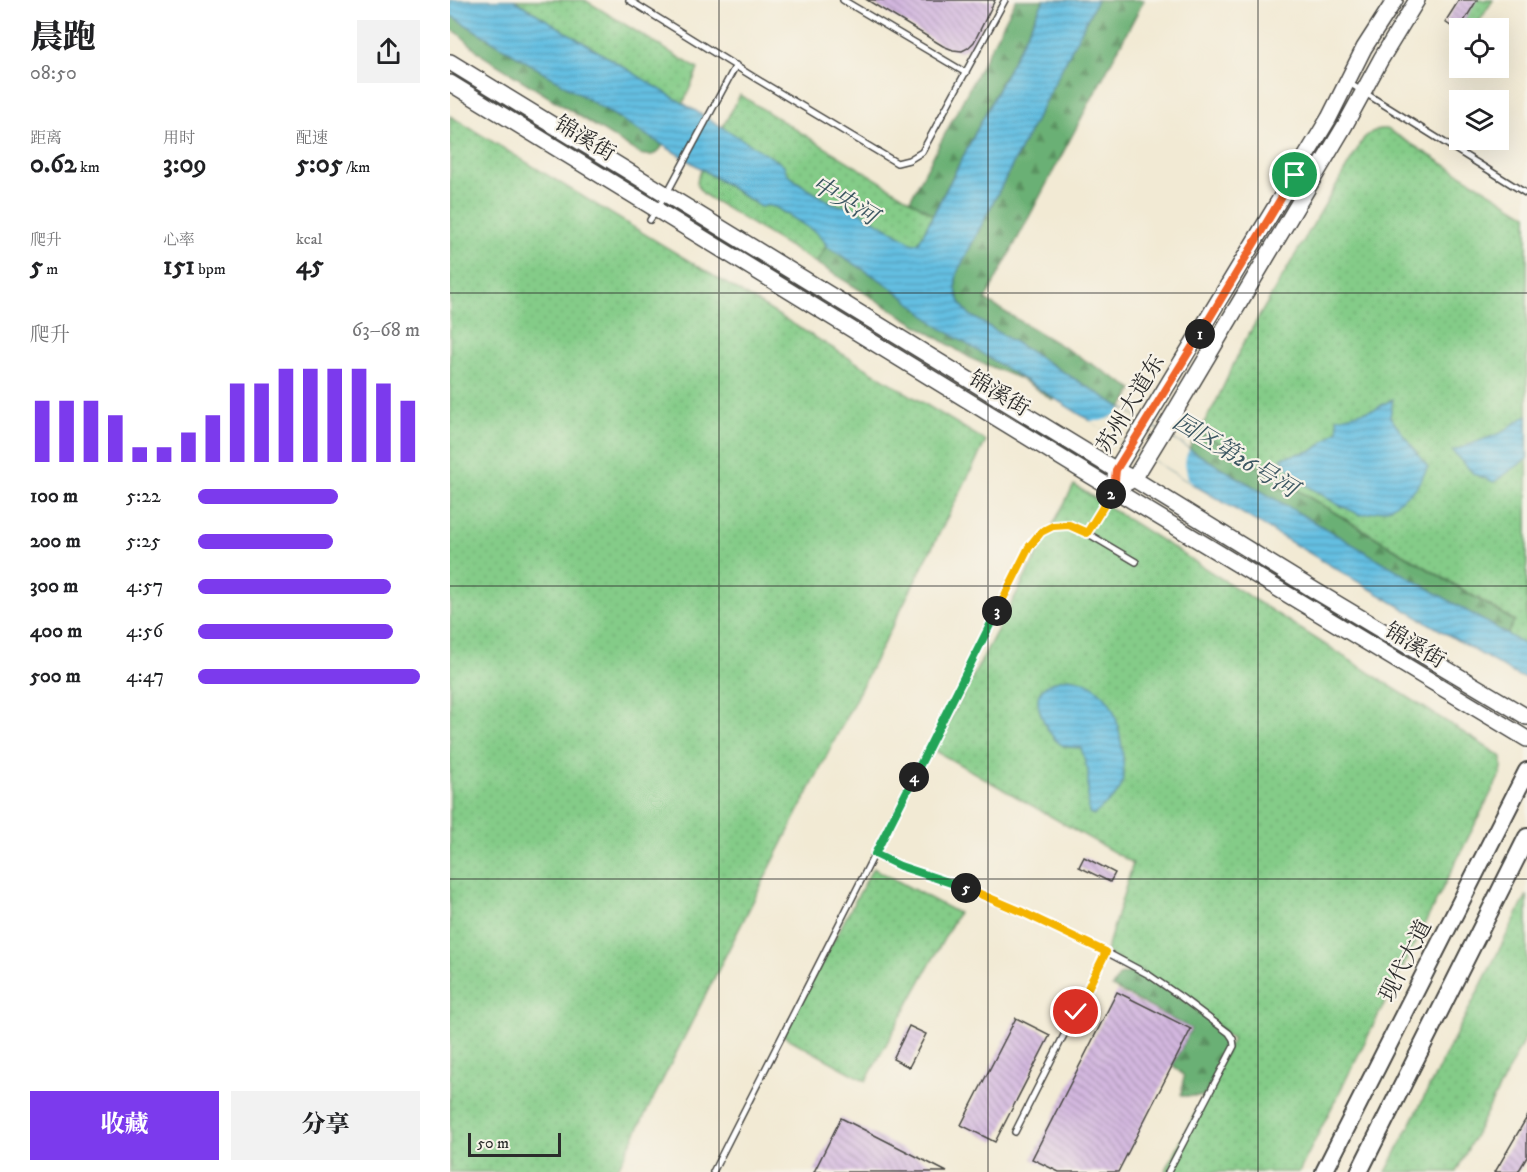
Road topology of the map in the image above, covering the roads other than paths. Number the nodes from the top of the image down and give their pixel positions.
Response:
1 (629, 0) edge
2 (843, 0) edge
3 (1005, 0) edge
4 (1395, 0) edge
5 (1417, 0) edge
6 (450, 62) edge
7 (736, 66) junction
8 (966, 73) junction
9 (1348, 82) junction
10 (450, 83) edge
11 (1364, 92) junction
12 (1527, 194) edge
13 (666, 195) junction
14 (653, 215) junction
15 (1116, 470) junction
16 (1134, 479) junction
17 (1114, 489) junction
18 (1087, 533) junction
19 (1136, 562) dead end
20 (1527, 717) edge
21 (1527, 739) edge
22 (1527, 771) edge
23 (1527, 837) edge
24 (875, 854) junction
25 (1106, 952) junction
26 (1015, 1132) dead end
27 (713, 1172) edge
28 (1168, 1172) edge
29 (1324, 1172) edge
30 (1359, 1172) edge

1 - 7 lane
2 - 8 lane
3 - 8 lane
4 - 9 main road, 苏州大道东
5 - 11 main road, 苏州大道东
6 - 13 main road, 锦溪街
7 - 8 lane
7 - 13 lane
9 - 11 lane
9 - 15 main road, 苏州大道东
10 - 14 main road, 锦溪街
11 - 12 lane
11 - 16 main road, 苏州大道东
13 - 14 lane
13 - 15 main road, 锦溪街
14 - 17 main road, 锦溪街
15 - 16 main road, 锦溪街
15 - 17 main road, 苏州大道东
16 - 17 main road, 苏州大道东
16 - 20 main road, 锦溪街
17 - 18 lane
17 - 21 main road, 锦溪街
18 - 19 lane
18 - 24 lane
22 - 29 main road, 现代大道
23 - 30 main road
24 - 25 lane
24 - 27 lane
25 - 26 lane
25 - 28 lane

